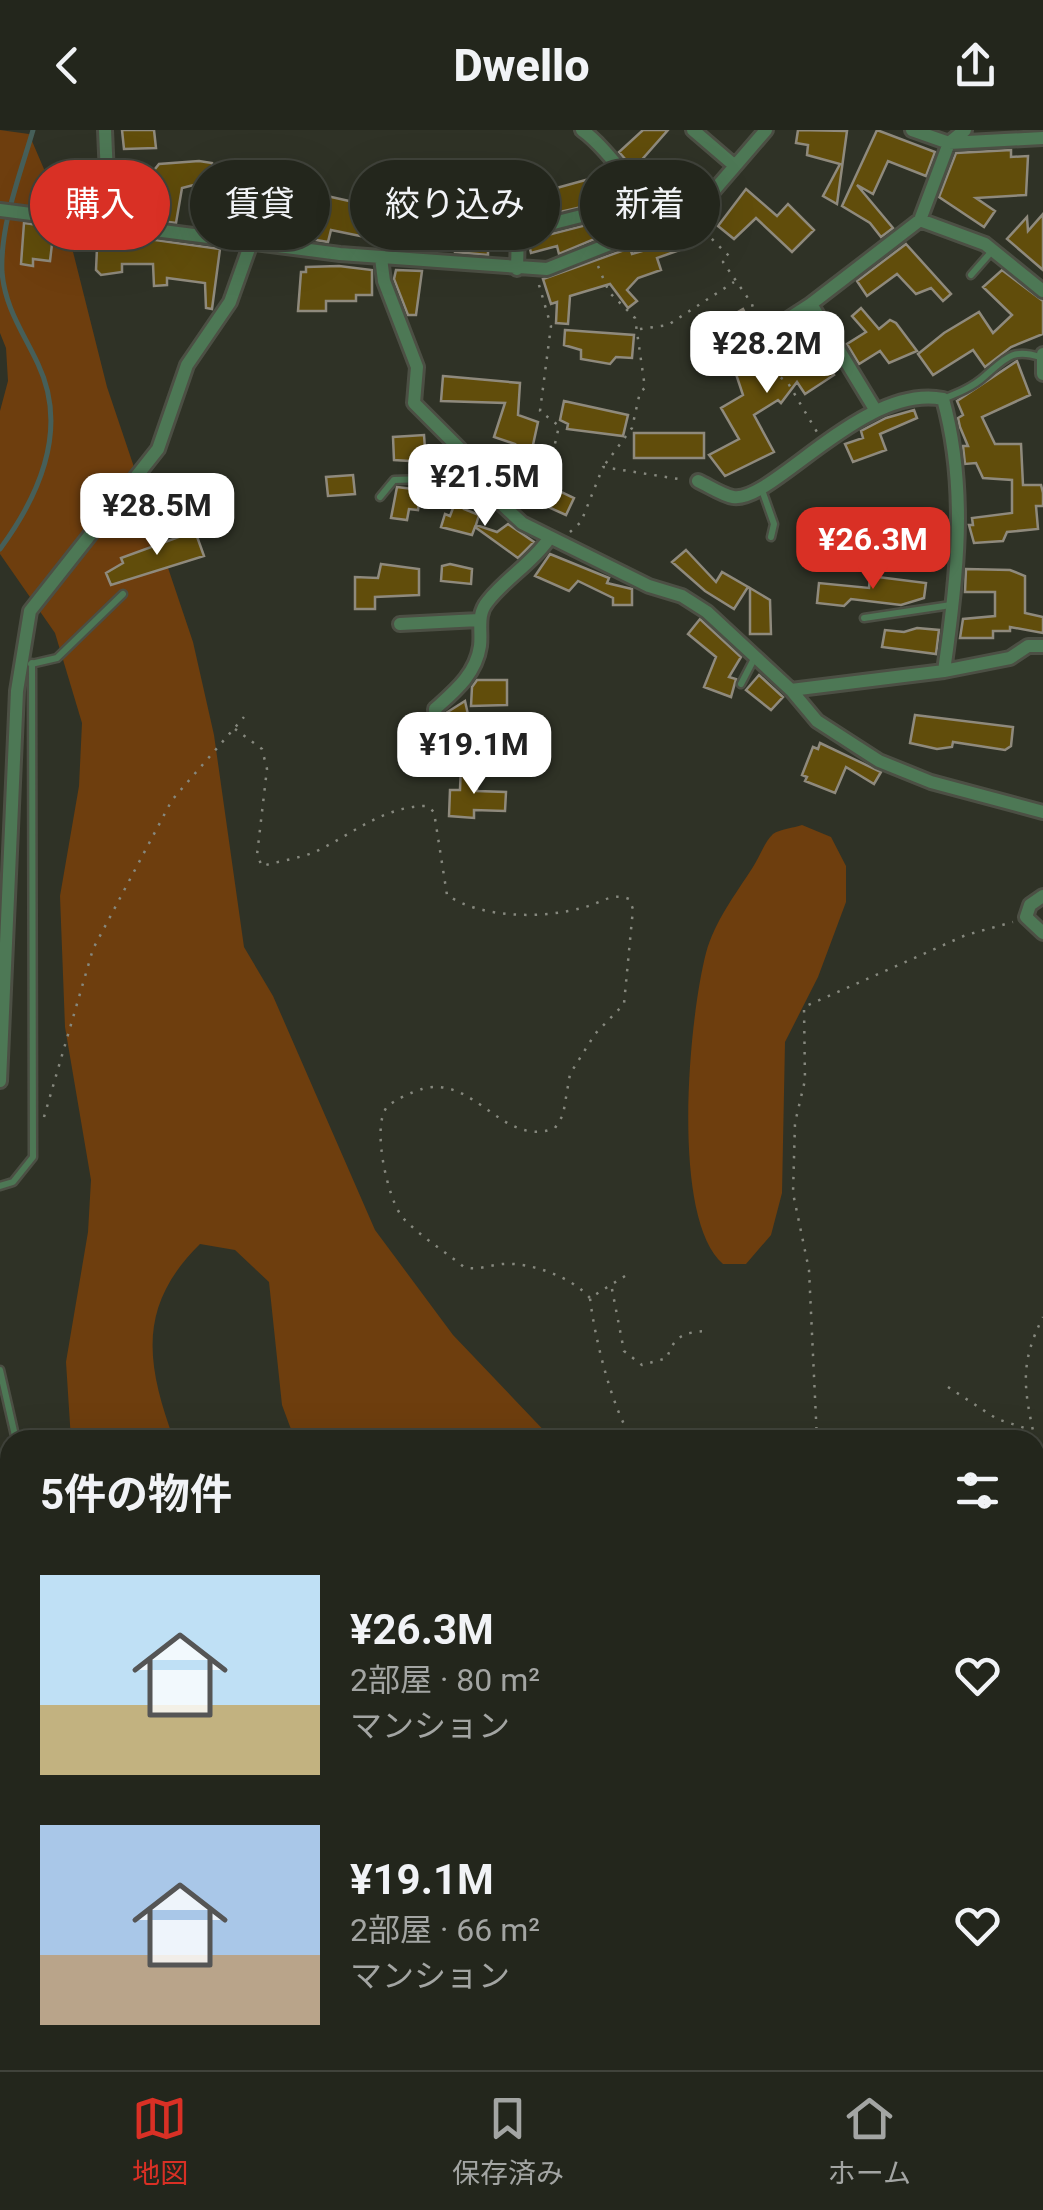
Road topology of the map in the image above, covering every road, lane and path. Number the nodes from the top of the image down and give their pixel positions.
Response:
1 (105, 130) edge
2 (582, 130) edge
3 (694, 130) edge
4 (766, 130) edge
5 (912, 130) edge
6 (965, 130) edge
7 (1043, 138) edge
8 (949, 144) junction
9 (106, 160) edge
10 (610, 160) edge
11 (735, 166) junction
12 (720, 183) edge
13 (0, 210) edge
14 (30, 213) edge
15 (580, 216) edge
16 (920, 220) junction
17 (249, 250) edge
18 (312, 250) edge
19 (602, 250) edge
20 (993, 250) junction
21 (593, 254) junction
22 (381, 258) junction
23 (517, 268) junction
24 (534, 269) junction
25 (971, 275) dead end
26 (735, 281) dead end
27 (1043, 291) edge
28 (811, 304) junction
29 (638, 330) junction
30 (760, 337) dead end
31 (1042, 355) edge
32 (1043, 374) edge
33 (943, 399) junction
34 (876, 411) junction
35 (554, 448) dead end
36 (603, 467) junction
37 (466, 470) junction
38 (698, 481) joint
39 (761, 488) junction
40 (380, 498) dead end
41 (771, 536) dead end
42 (553, 542) junction
43 (123, 594) dead end
44 (952, 604) junction
45 (864, 618) dead end
46 (479, 620) junction
47 (400, 624) dead end
48 (1043, 646) edge
49 (756, 656) junction
50 (26, 664) junction
51 (944, 671) junction
52 (741, 684) dead end
53 (792, 690) junction
54 (244, 717) dead end
55 (235, 730) junction
56 (480, 760) dead end
57 (1043, 812) edge
58 (1043, 896) edge
59 (1026, 918) junction
60 (1043, 932) edge
61 (0, 1080) edge
62 (44, 1120) dead end
63 (0, 1186) edge
64 (625, 1276) dead end
65 (612, 1287) junction
66 (590, 1298) junction
67 (1043, 1317) edge
68 (707, 1332) dead end
69 (0, 1370) edge
70 (948, 1387) dead end
71 (14, 1430) edge
72 (626, 1430) edge
73 (817, 1430) edge
74 (1030, 1430) edge
75 (1033, 1430) edge

1 - 9 street
2 - 10 street
3 - 11 street
4 - 11 street
5 - 8 street
6 - 8 street
7 - 8 street
8 - 16 street
11 - 12 street
13 - 14 street
15 - 23 street
16 - 20 street
16 - 28 street
17 - 50 street
18 - 22 street
19 - 21 street
20 - 25 lane
20 - 27 street
21 - 24 street
21 - 29 path
22 - 23 street
22 - 37 street
23 - 24 street
24 - 35 path
26 - 29 path
28 - 30 street
28 - 34 street
29 - 36 path
31 - 32 street
31 - 33 lane
33 - 34 street
33 - 44 street
34 - 39 street
36 - 38 path
36 - 42 path
37 - 40 lane
37 - 42 street
38 - 39 street
39 - 41 lane
42 - 46 street
42 - 49 street
43 - 50 lane
44 - 45 lane
44 - 51 street
46 - 47 street
46 - 56 street
48 - 51 street
49 - 52 lane
49 - 53 street
50 - 61 street
50 - 63 lane
51 - 53 street
53 - 57 street
54 - 55 path
55 - 62 path
55 - 66 path
58 - 59 street
59 - 60 street
59 - 73 path
64 - 65 path
65 - 66 path
65 - 68 path
66 - 72 path
67 - 75 path
69 - 71 lane
70 - 74 path

